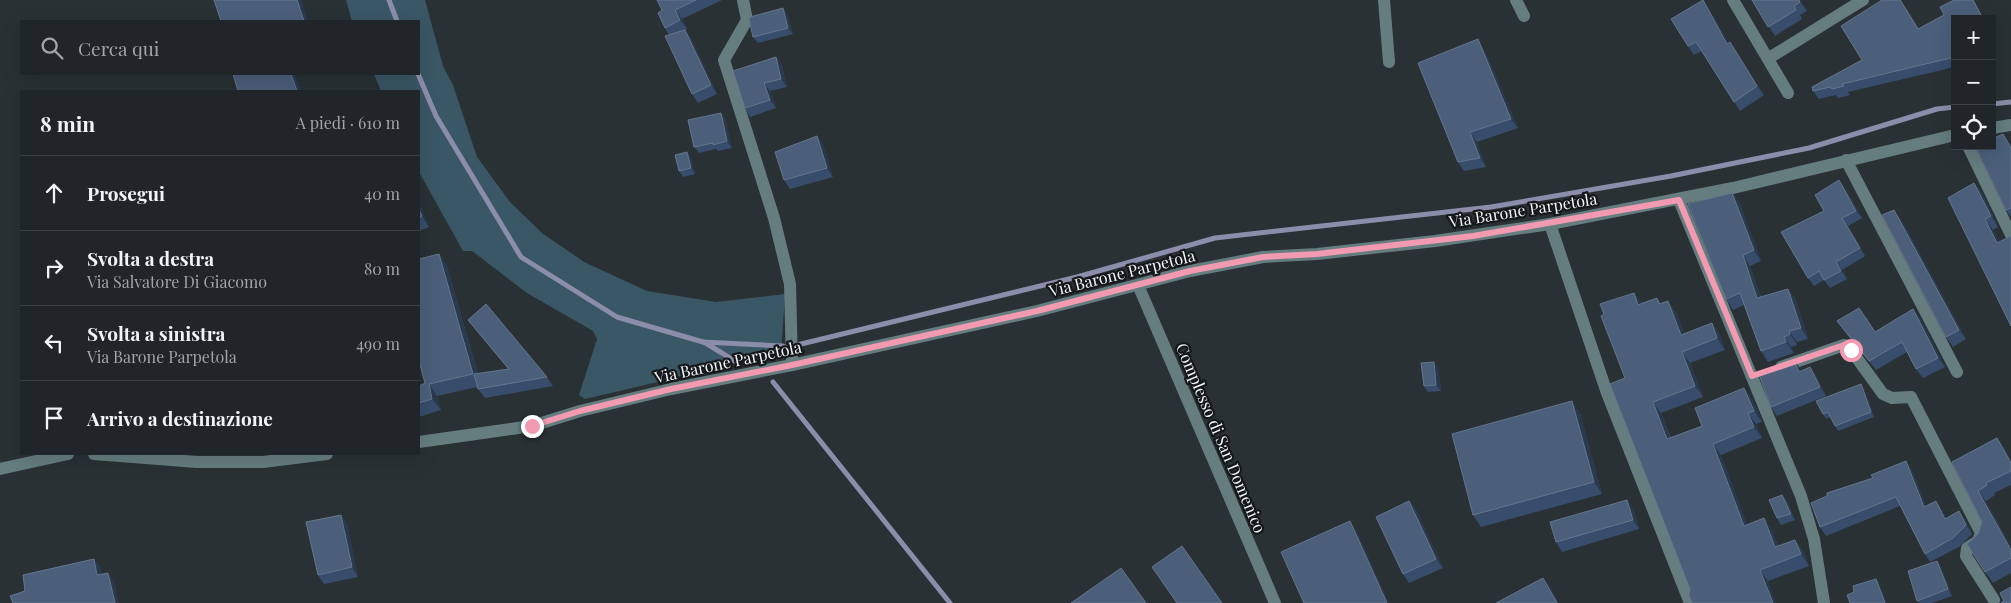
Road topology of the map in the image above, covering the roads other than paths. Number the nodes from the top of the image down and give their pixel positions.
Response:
1 (743, 0) edge
2 (1384, 0) edge
3 (1516, 0) edge
4 (1733, 0) edge
5 (1863, 0) edge
6 (1524, 16) dead end
7 (1768, 58) junction
8 (1389, 62) dead end
9 (1788, 93) dead end
10 (2011, 125) edge
11 (1996, 127) edge
12 (1951, 136) edge
13 (1970, 150) edge
14 (1846, 160) junction
15 (1679, 200) junction
16 (1550, 224) junction
17 (2011, 235) edge
18 (1138, 285) junction
19 (792, 365) junction
20 (1957, 372) dead end
21 (1761, 373) junction
22 (420, 442) edge
23 (63, 455) edge
24 (107, 455) edge
25 (319, 455) edge
26 (0, 469) edge
27 (1994, 599) edge
28 (1275, 603) edge
29 (1690, 603) edge
30 (1824, 603) edge

1 - 19 street
2 - 8 street
3 - 6 street
4 - 7 street
5 - 7 street
7 - 9 street
10 - 11 street
12 - 14 street, Via Barone Parpetola
13 - 17 street
14 - 15 street, Via Barone Parpetola
14 - 20 street
15 - 16 street, Via Barone Parpetola
15 - 21 street
16 - 18 street, Via Barone Parpetola
16 - 29 street
18 - 19 street, Via Barone Parpetola
18 - 28 street, Complesso di San Domenico
19 - 22 street, Via Barone Parpetola
21 - 27 street
21 - 30 street
23 - 26 street
24 - 25 street

